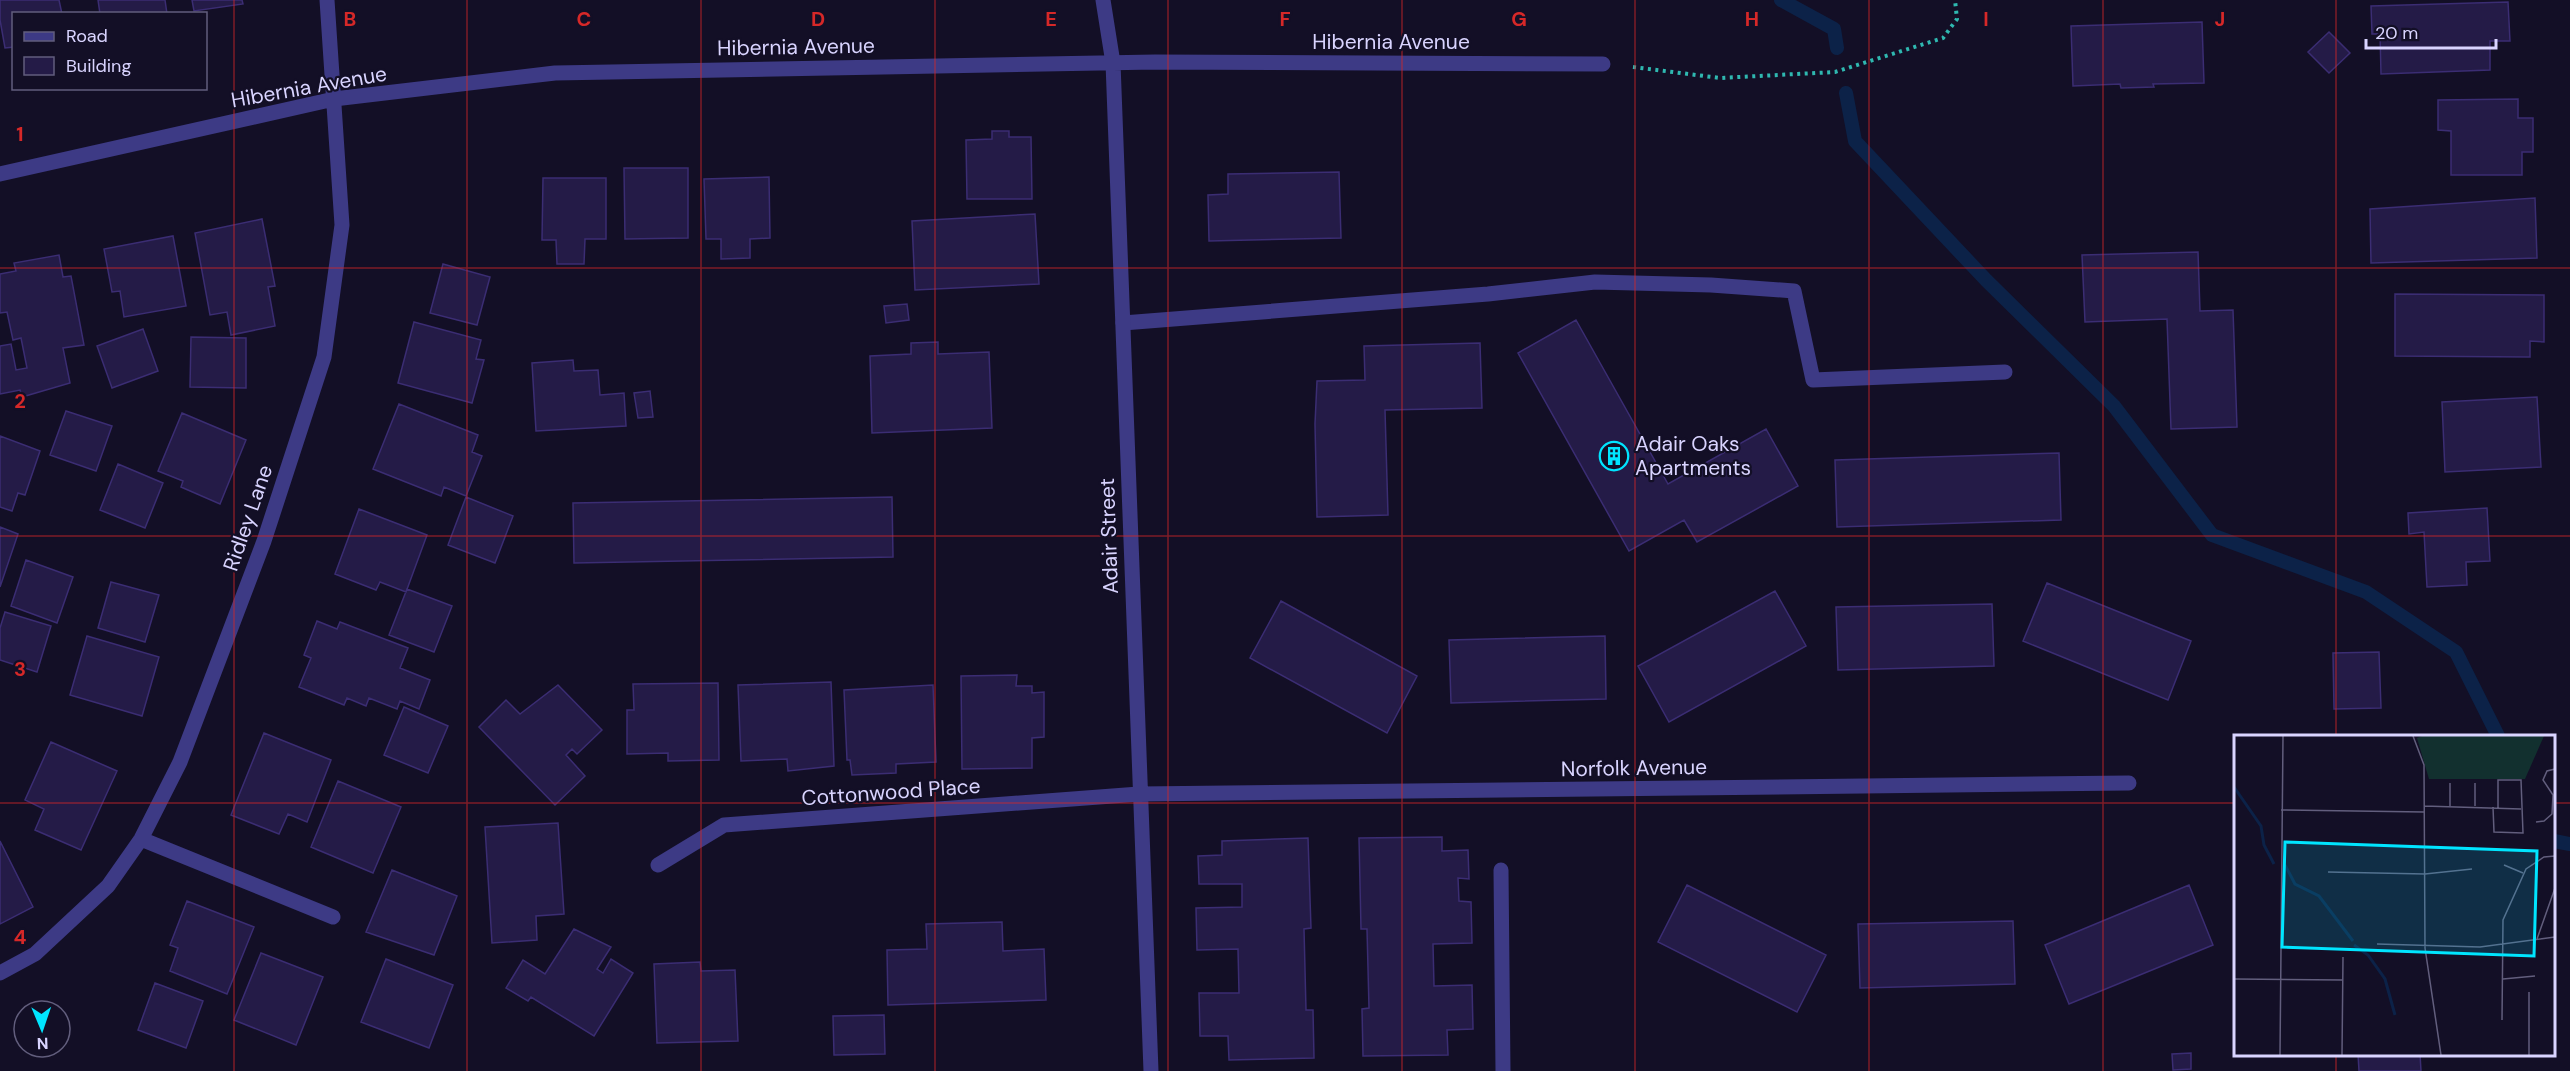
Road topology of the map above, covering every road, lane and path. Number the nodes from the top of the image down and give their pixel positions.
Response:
1 (327, 0) edge
2 (1103, 0) edge
3 (1955, 0) edge
4 (1113, 63) junction
5 (1603, 64) joint
6 (334, 99) junction
7 (0, 174) edge
8 (1122, 323) junction
9 (2005, 372) dead end
10 (2129, 783) dead end
11 (1139, 794) junction
12 (141, 839) junction
13 (658, 865) dead end
14 (1501, 870) dead end
15 (333, 918) dead end
16 (0, 973) edge
17 (1151, 1071) edge
18 (1503, 1071) edge

1 - 6 street, Ridley Lane
2 - 4 street, Adair Street
3 - 5 path
4 - 5 street, Hibernia Avenue
4 - 6 street, Hibernia Avenue
4 - 8 street, Adair Street
6 - 7 street, Hibernia Avenue
6 - 12 street, Ridley Lane
8 - 9 street
8 - 11 street, Adair Street
10 - 11 street, Norfolk Avenue
11 - 13 street, Cottonwood Place
11 - 17 street, Adair Street
12 - 15 street
12 - 16 street, Ridley Lane
14 - 18 street

